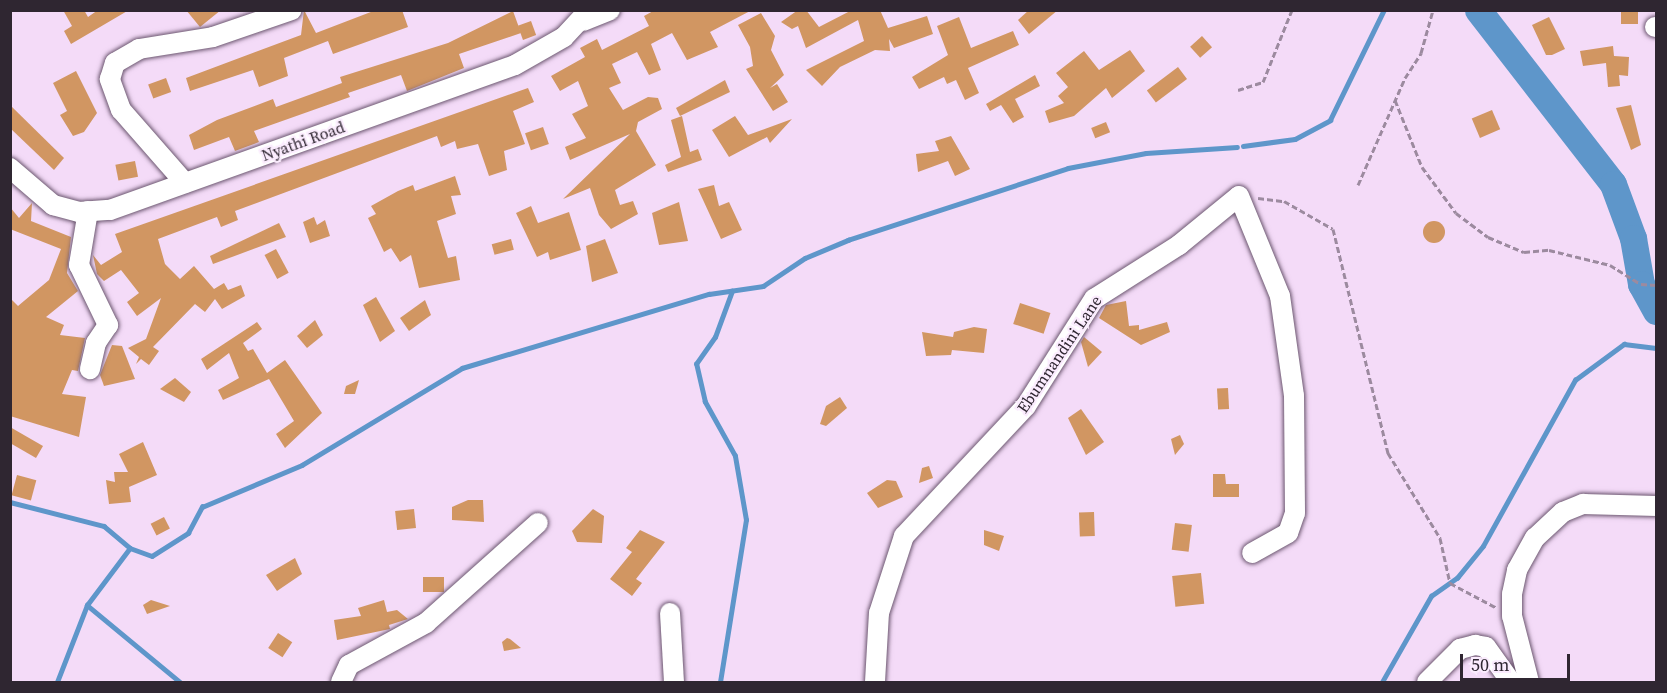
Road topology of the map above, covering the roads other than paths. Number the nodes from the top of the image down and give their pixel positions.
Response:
1 (292, 10) edge
2 (610, 10) edge
3 (586, 16) edge
4 (10, 168) edge
5 (185, 183) junction
6 (88, 211) junction
7 (90, 369) dead end
8 (1656, 507) edge
9 (538, 523) dead end
10 (1252, 553) dead end
11 (670, 613) dead end
12 (1526, 673) edge
13 (341, 682) edge
14 (674, 682) edge
15 (875, 682) edge
16 (1427, 682) edge
17 (1511, 682) edge

1 - 5 street
2 - 3 street, Nyathi Road
3 - 5 street, Nyathi Road
4 - 6 street, Nyathi Road
5 - 6 street, Nyathi Road
6 - 7 street
8 - 12 street
9 - 13 street
10 - 15 street, Ebumnandini Lane
11 - 14 street
16 - 17 street

